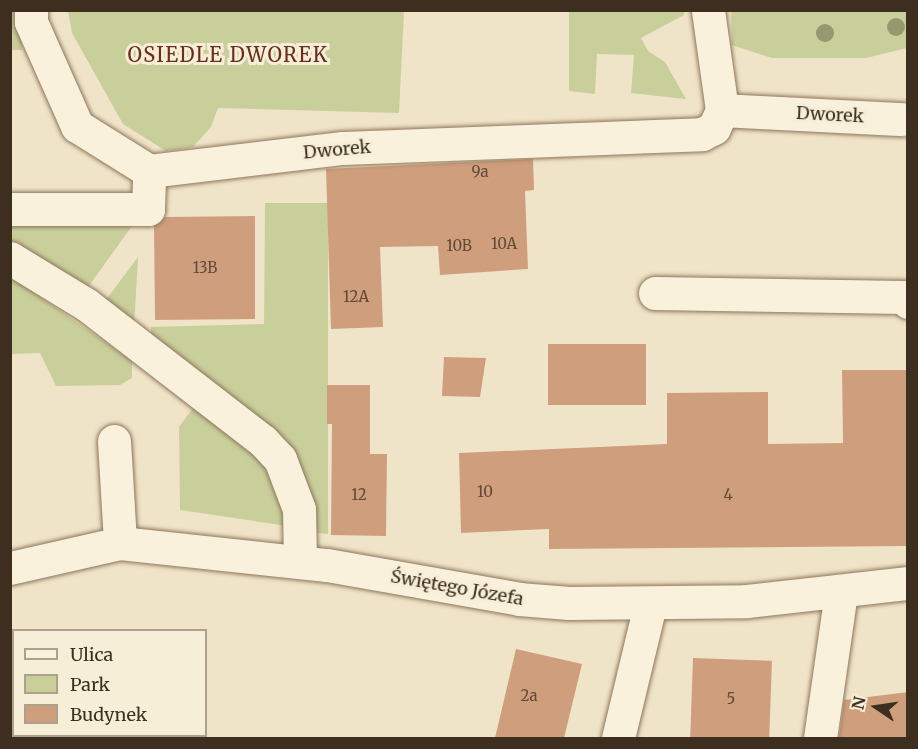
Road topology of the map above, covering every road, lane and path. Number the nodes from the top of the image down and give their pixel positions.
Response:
1 (31, 10) edge
2 (708, 10) edge
3 (722, 110) junction
4 (902, 118) dead end
5 (149, 171) junction
6 (10, 209) edge
7 (10, 258) edge
8 (656, 293) dead end
9 (908, 302) edge
10 (114, 441) dead end
11 (120, 543) junction
12 (300, 562) junction
13 (10, 568) edge
14 (908, 584) edge
15 (841, 592) junction
16 (650, 605) junction
17 (618, 738) edge
18 (820, 738) edge

1 - 5 street
2 - 3 street
3 - 4 street, Dworek
3 - 5 street, Dworek
5 - 6 street
7 - 12 street
8 - 9 street
10 - 11 street
11 - 12 street, Świętego Józefa
11 - 13 street, Świętego Józefa
12 - 16 street, Świętego Józefa
14 - 15 street, Świętego Józefa
15 - 16 street, Świętego Józefa
15 - 18 street
16 - 17 street

